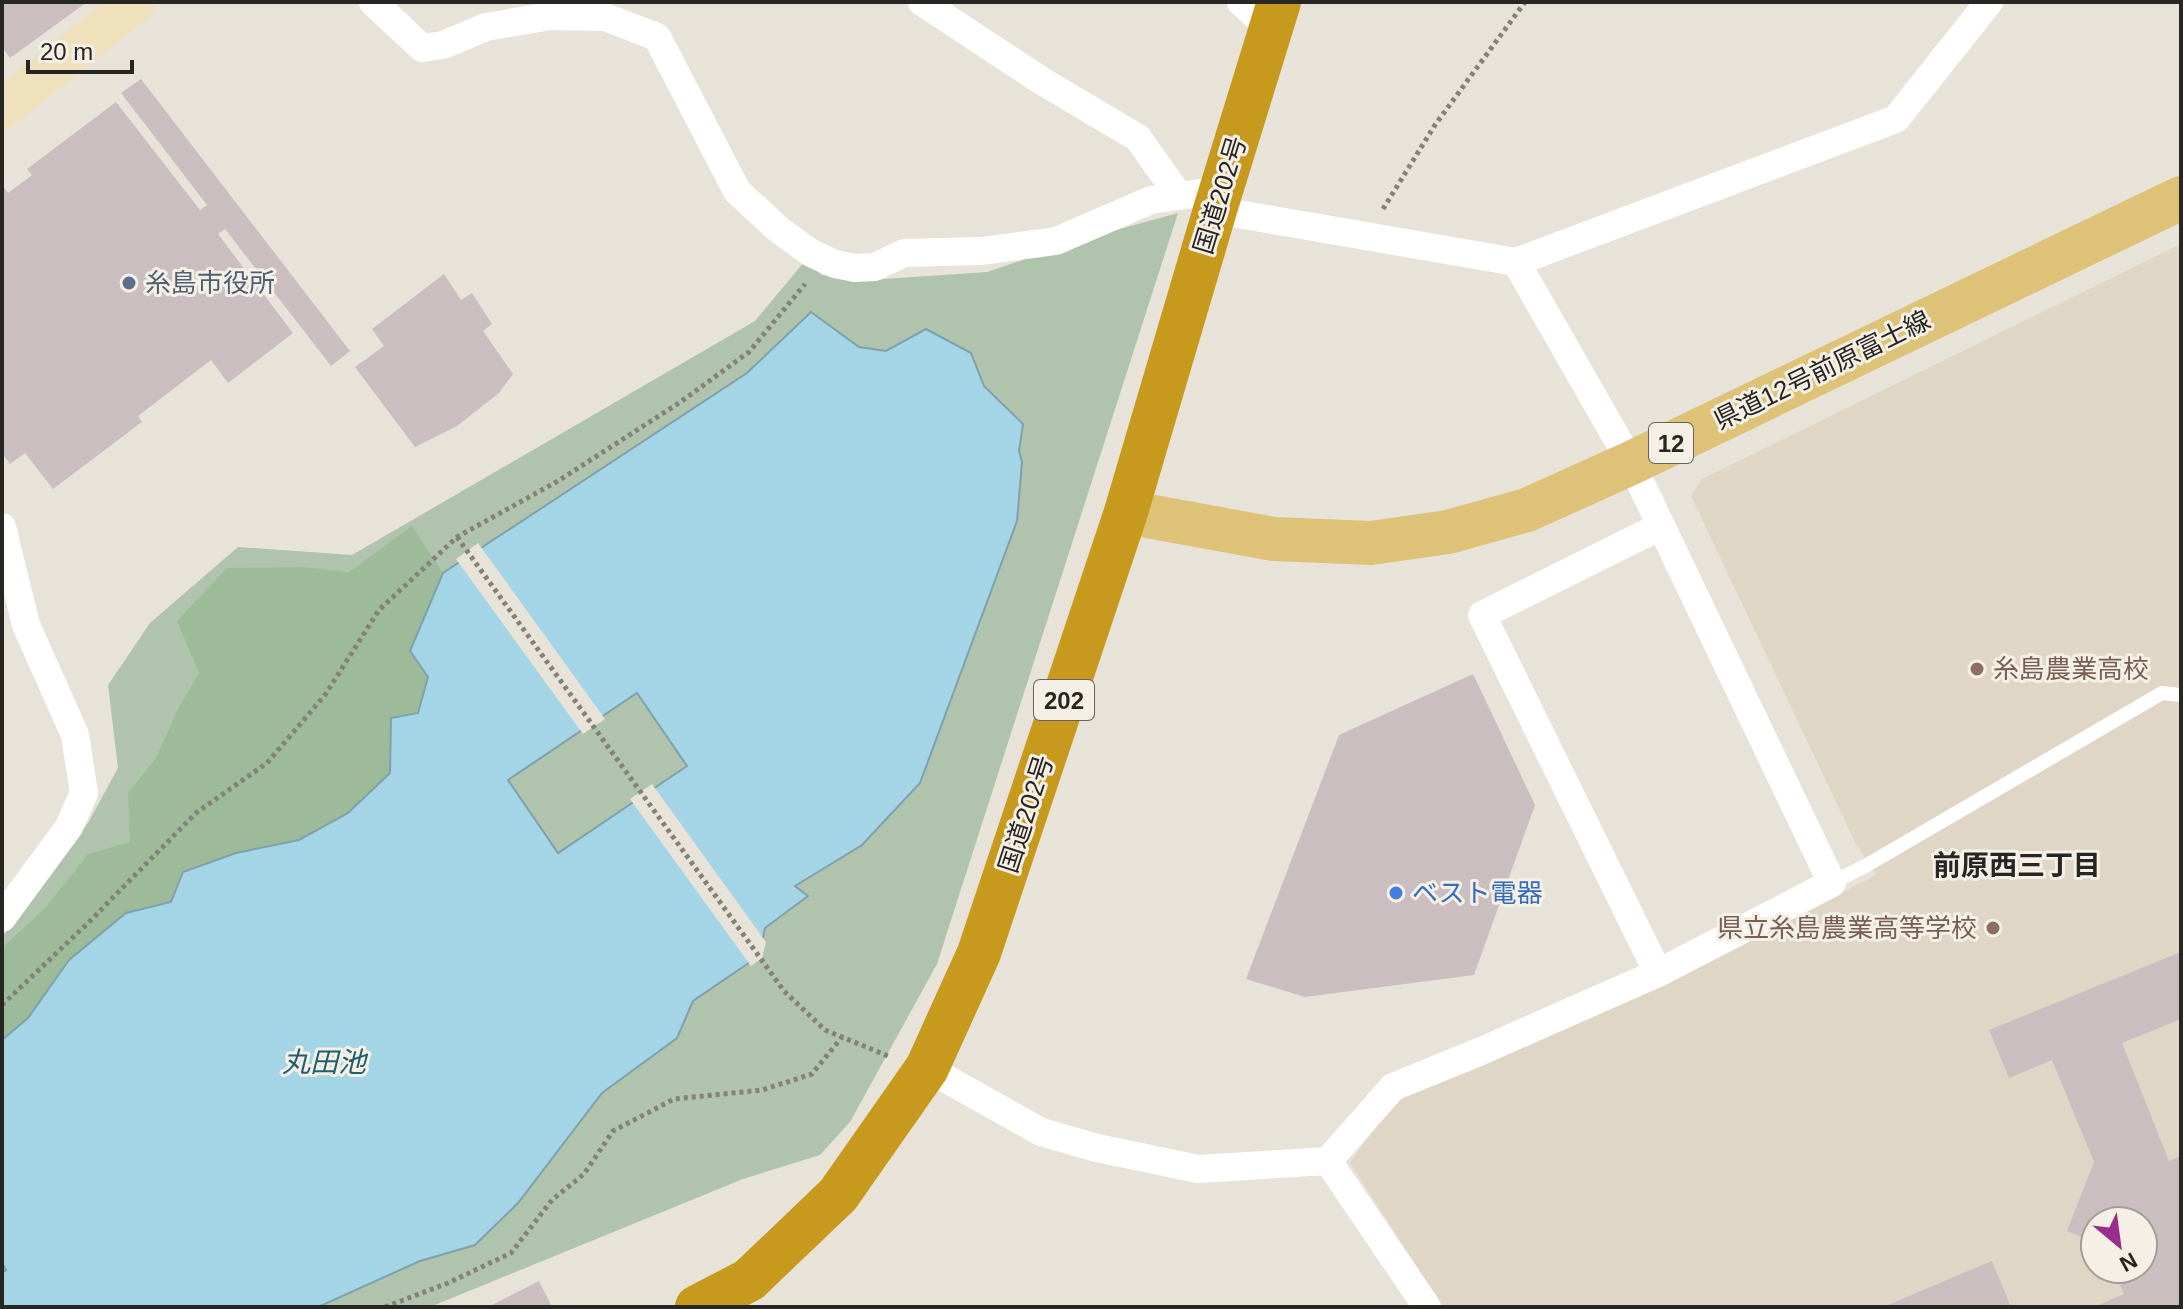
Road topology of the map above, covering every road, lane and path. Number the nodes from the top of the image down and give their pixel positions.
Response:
1 (136, 2) edge
2 (373, 2) edge
3 (922, 2) edge
4 (1525, 2) edge
5 (1989, 2) edge
6 (1264, 11) edge
7 (2, 109) edge
8 (2181, 198) edge
9 (1205, 199) junction
10 (1366, 237) junction
11 (825, 259) junction
12 (1516, 262) junction
13 (1631, 463) junction
14 (1126, 512) junction
15 (1661, 526) junction
16 (2, 527) edge
17 (457, 537) junction
18 (2181, 695) edge
19 (1832, 883) junction
20 (2, 918) edge
21 (1658, 973) junction
22 (2, 1005) edge
23 (842, 1037) junction
24 (927, 1068) junction
25 (1328, 1161) junction
26 (737, 1294) edge
27 (385, 1307) edge
28 (697, 1307) edge
29 (1427, 1307) edge

1 - 7 street
2 - 11 street
3 - 9 street
4 - 10 path
5 - 12 street
6 - 9 highway, 国道202号 / 202
8 - 13 main road, 県道12号前原富士線 / 12
9 - 10 street
9 - 11 street
9 - 14 highway, 国道202号 / 202
10 - 12 street
11 - 17 path
12 - 13 street
13 - 14 main road, 県道12号前原富士線 / 12
13 - 15 street
14 - 24 highway, 国道202号 / 202
15 - 19 street
15 - 21 street
16 - 20 street
17 - 22 path
17 - 23 path
18 - 19 lane
19 - 21 street
21 - 25 street
23 - 24 path
23 - 27 path
24 - 25 street
24 - 26 highway, 国道202号 / 202
25 - 29 street
26 - 28 highway, 国道202号 / 202

